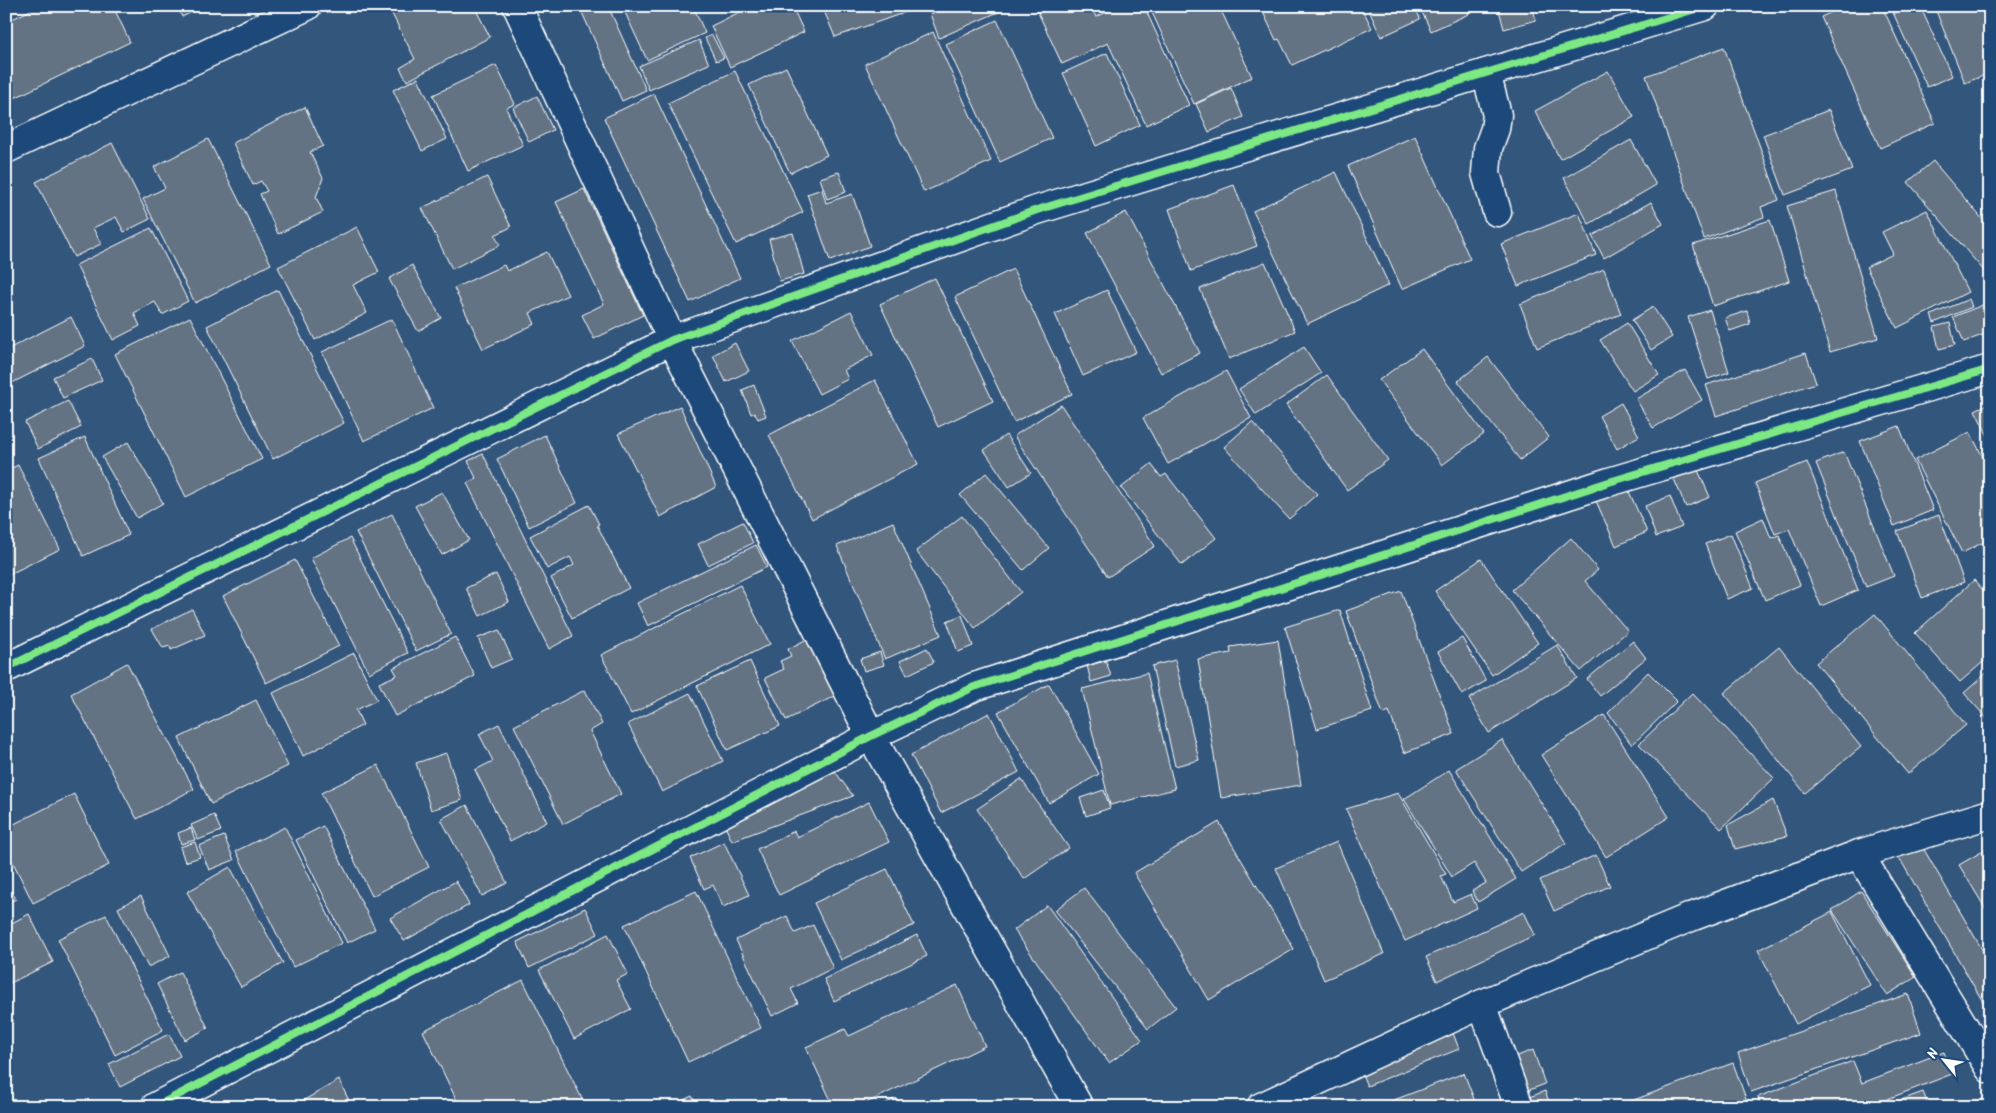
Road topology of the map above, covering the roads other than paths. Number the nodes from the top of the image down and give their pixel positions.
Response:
1 (307, 6) edge
2 (517, 6) edge
3 (1705, 6) edge
4 (1486, 73) junction
5 (6, 149) edge
6 (1497, 212) dead end
7 (672, 340) junction
8 (1990, 369) edge
9 (6, 668) edge
10 (871, 736) junction
11 (1990, 814) edge
12 (1859, 854) junction
13 (1482, 1004) junction
14 (1990, 1070) edge
15 (155, 1107) edge
16 (1079, 1107) edge
17 (1261, 1107) edge
18 (1519, 1107) edge

1 - 5 street
2 - 7 street
3 - 4 street
4 - 6 street
4 - 7 street
7 - 9 street
7 - 10 street
8 - 10 street
10 - 15 street
10 - 16 street
11 - 12 street
12 - 13 street
12 - 14 street
13 - 17 street
13 - 18 street

